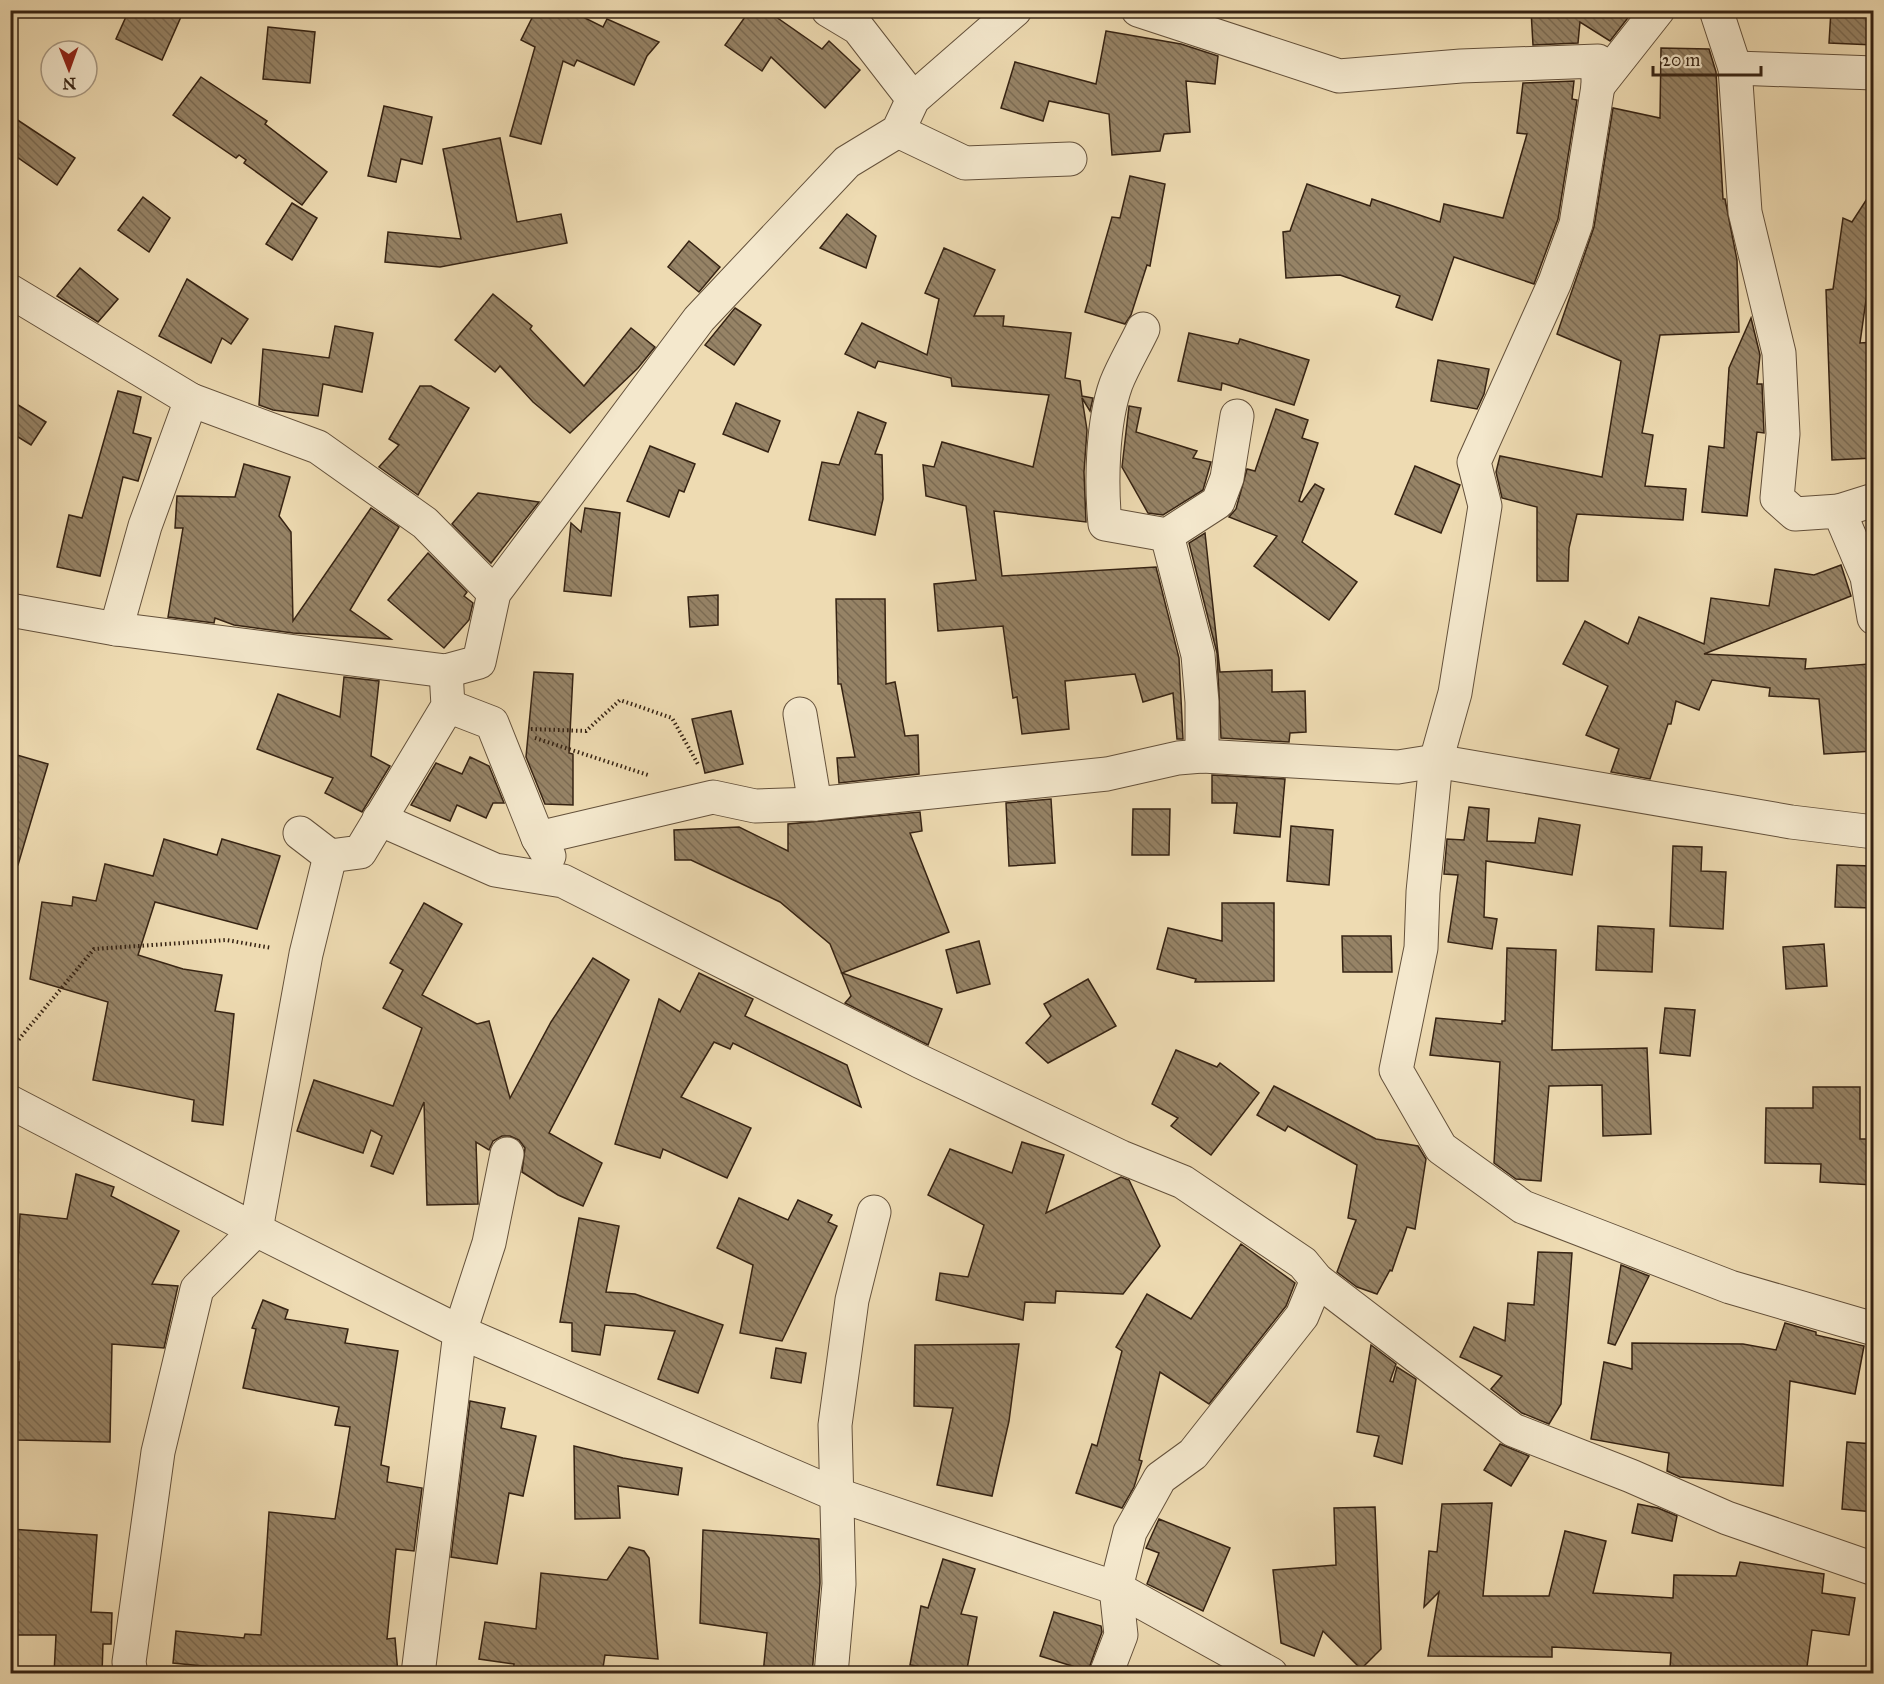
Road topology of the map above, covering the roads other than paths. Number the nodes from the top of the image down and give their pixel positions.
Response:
1 (828, 10) edge
2 (1015, 10) edge
3 (1138, 10) edge
4 (1658, 10) edge
5 (1716, 10) edge
6 (1735, 68) junction
7 (1874, 73) edge
8 (1598, 86) junction
9 (913, 99) junction
10 (898, 131) junction
11 (1070, 159) dead end
12 (10, 291) edge
13 (1143, 329) dead end
14 (191, 400) junction
15 (1237, 416) dead end
16 (1874, 500) edge
17 (1839, 511) junction
18 (1167, 536) junction
19 (494, 593) junction
20 (10, 610) edge
21 (1874, 618) edge
22 (116, 629) junction
23 (446, 671) junction
24 (448, 706) junction
25 (800, 714) dead end
26 (1202, 756) junction
27 (1436, 761) junction
28 (815, 804) junction
29 (379, 819) junction
30 (1874, 832) edge
31 (300, 833) dead end
32 (538, 838) junction
33 (330, 856) junction
34 (563, 881) junction
35 (10, 1102) edge
36 (507, 1154) dead end
37 (874, 1212) dead end
38 (256, 1230) junction
39 (1317, 1280) junction
40 (1874, 1329) edge
41 (460, 1332) junction
42 (835, 1494) junction
43 (1874, 1569) edge
44 (1116, 1588) junction
45 (131, 1674) edge
46 (418, 1674) edge
47 (831, 1674) edge
48 (1106, 1674) edge
49 (1271, 1674) edge

1 - 9 street
2 - 9 street
3 - 8 street
4 - 8 street
5 - 6 street
6 - 7 street
6 - 17 street
8 - 27 street
9 - 10 street
10 - 11 street
10 - 19 street
12 - 14 street
13 - 18 street
14 - 19 street
14 - 22 street
15 - 18 street
16 - 17 street
17 - 21 street
18 - 26 street
19 - 23 street
20 - 22 street
22 - 23 street
23 - 24 street
24 - 29 street
24 - 32 street
25 - 28 street
26 - 27 street
26 - 28 street
27 - 30 street
27 - 40 street
28 - 32 street
29 - 33 street
29 - 34 street
31 - 33 street
32 - 34 street
33 - 38 street
34 - 39 street
35 - 38 street
36 - 41 street
37 - 42 street
38 - 41 street
38 - 45 street
39 - 43 street
39 - 44 street
41 - 42 street
41 - 46 street
42 - 44 street
42 - 47 street
44 - 48 street
44 - 49 street

